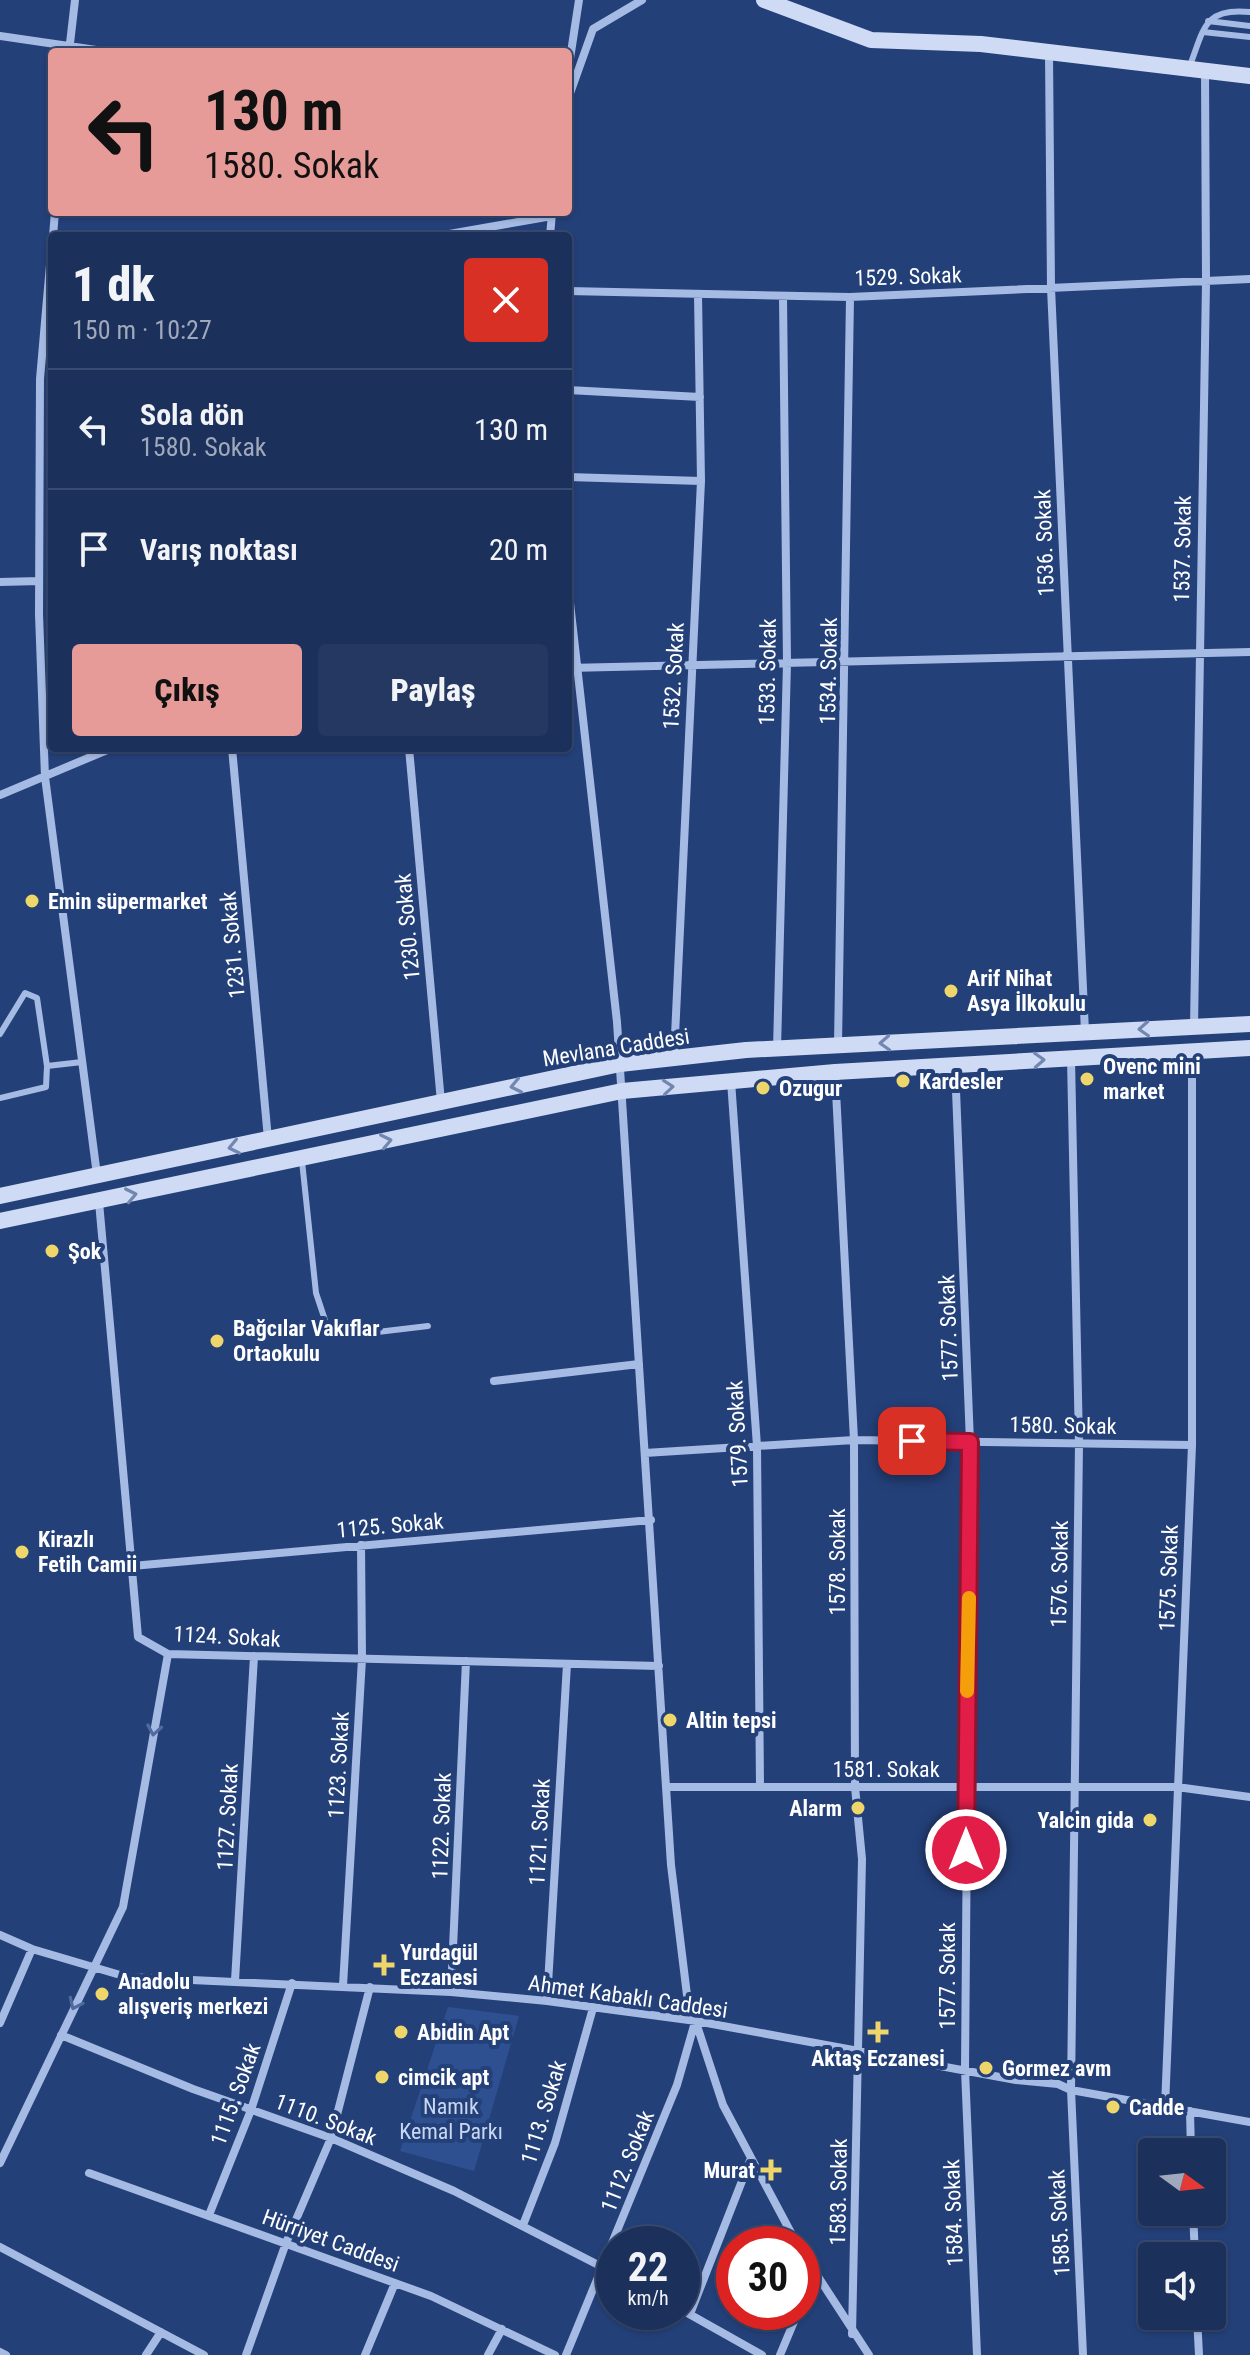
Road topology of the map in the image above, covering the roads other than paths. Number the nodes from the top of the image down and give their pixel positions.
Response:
1 (75, 0) edge
2 (579, 0) edge
3 (642, 0) edge
4 (764, 0) edge
5 (1250, 12) edge
6 (1208, 21) junction
7 (1250, 26) edge
8 (1203, 32) junction
9 (0, 36) edge
10 (1250, 37) edge
11 (65, 48) edge
12 (70, 48) edge
13 (572, 48) edge
14 (1049, 53) junction
15 (1197, 70) junction
16 (1250, 76) edge
17 (572, 88) edge
18 (542, 216) edge
19 (459, 232) edge
20 (1250, 279) edge
21 (1206, 282) junction
22 (1051, 288) junction
23 (572, 291) edge
24 (698, 295) junction
25 (783, 296) junction
26 (850, 297) junction
27 (48, 298) edge
28 (572, 390) edge
29 (700, 397) junction
30 (572, 477) edge
31 (701, 481) junction
32 (39, 581) junction
33 (0, 582) edge
34 (1250, 652) edge
35 (1198, 653) junction
36 (1066, 656) junction
37 (847, 661) junction
38 (787, 663) junction
39 (692, 665) junction
40 (573, 668) edge
41 (103, 752) edge
42 (232, 752) edge
43 (409, 752) edge
44 (45, 777) junction
45 (2, 794) edge
46 (0, 807) edge
47 (1250, 1024) edge
48 (1194, 1027) junction
49 (1085, 1033) junction
50 (0, 1034) edge
51 (838, 1046) junction
52 (1250, 1048) edge
53 (777, 1049) junction
54 (1192, 1051) junction
55 (674, 1058) junction
56 (1071, 1058) junction
57 (82, 1062) junction
58 (620, 1064) junction
59 (955, 1065) junction
60 (47, 1066) junction
61 (835, 1072) junction
62 (731, 1081) junction
63 (622, 1091) junction
64 (0, 1098) edge
65 (441, 1102) junction
66 (268, 1139) junction
67 (302, 1159) junction
68 (97, 1176) junction
69 (0, 1196) edge
70 (99, 1202) junction
71 (0, 1221) edge
72 (428, 1326) dead end
73 (639, 1364) junction
74 (494, 1381) dead end
75 (854, 1440) junction
76 (970, 1442) junction
77 (1079, 1444) junction
78 (1192, 1445) junction
79 (757, 1446) junction
80 (645, 1453) junction
81 (651, 1520) junction
82 (361, 1545) junction
83 (132, 1566) junction
84 (168, 1654) junction
85 (254, 1656) junction
86 (362, 1659) junction
87 (466, 1661) junction
88 (567, 1664) junction
89 (659, 1666) junction
90 (666, 1787) junction
91 (760, 1787) junction
92 (855, 1787) junction
93 (966, 1787) junction
94 (1074, 1787) junction
95 (1177, 1787) junction
96 (1250, 1797) edge
97 (0, 1935) edge
98 (32, 1949) junction
99 (92, 1968) junction
100 (235, 1981) junction
101 (292, 1983) junction
102 (343, 1986) junction
103 (370, 1987) junction
104 (451, 1992) junction
105 (547, 2001) junction
106 (593, 2008) junction
107 (696, 2021) junction
108 (0, 2023) edge
109 (61, 2035) junction
110 (859, 2051) junction
111 (965, 2070) junction
112 (1071, 2090) junction
113 (1165, 2107) junction
114 (251, 2110) junction
115 (1190, 2111) junction
116 (1250, 2122) edge
117 (331, 2138) junction
118 (1191, 2138) edge
119 (751, 2158) junction
120 (0, 2163) edge
121 (89, 2173) dead end
122 (209, 2215) junction
123 (523, 2225) junction
124 (621, 2226) edge
125 (787, 2226) edge
126 (286, 2243) junction
127 (0, 2247) edge
128 (596, 2264) edge
129 (700, 2279) edge
130 (820, 2282) edge
131 (395, 2283) junction
132 (596, 2286) edge
133 (700, 2320) edge
134 (502, 2329) junction
135 (790, 2330) edge
136 (1198, 2330) edge
137 (161, 2332) junction
138 (852, 2334) junction
139 (0, 2352) edge
140 (6, 2355) edge
141 (146, 2355) edge
142 (204, 2355) edge
143 (246, 2355) edge
144 (365, 2355) edge
145 (488, 2355) edge
146 (555, 2355) edge
147 (566, 2355) edge
148 (762, 2355) edge
149 (780, 2355) edge
150 (869, 2355) edge
151 (977, 2355) edge
152 (1083, 2355) edge
153 (1199, 2355) edge

1 - 12 street
2 - 13 street
3 - 17 street
4 - 14 main road
5 - 6 lane
6 - 7 lane
6 - 8 lane
8 - 10 lane
8 - 15 lane
9 - 11 street
14 - 15 main road
14 - 22 street, 1536. Sokak
15 - 16 main road
15 - 21 street, 1537. Sokak
18 - 19 street
20 - 21 street, 1529. Sokak
21 - 22 street, 1529. Sokak
21 - 35 street, 1537. Sokak
22 - 26 street, 1529. Sokak
22 - 36 street, 1536. Sokak
23 - 24 street, 1529. Sokak
24 - 25 street, 1529. Sokak
24 - 29 street, 1532. Sokak
25 - 26 street, 1529. Sokak
25 - 38 street, 1533. Sokak
26 - 37 street, 1534. Sokak
27 - 32 street
28 - 29 street
29 - 31 street, 1532. Sokak
30 - 31 street
31 - 39 street, 1532. Sokak
32 - 33 street
32 - 44 street
34 - 35 street
35 - 36 street
35 - 48 street, 1537. Sokak
36 - 37 street
36 - 49 street, 1536. Sokak
37 - 38 street
37 - 51 street, 1534. Sokak
38 - 39 street
38 - 53 street, 1533. Sokak
39 - 40 street
39 - 55 street, 1532. Sokak
40 - 58 street
41 - 44 street
42 - 66 street, 1231. Sokak
43 - 65 street, 1230. Sokak
44 - 45 street
44 - 57 street
45 - 46 street
47 - 48 main road, Mevlana Caddesi
48 -> 49 main road, Mevlana Caddesi
49 -> 51 main road, Mevlana Caddesi
50 - 60 lane
51 - 53 main road, Mevlana Caddesi
52 - 54 main road, Mevlana Caddesi
53 - 55 main road, Mevlana Caddesi
54 - 56 main road, Mevlana Caddesi
54 - 78 street, 1575. Sokak
55 - 58 main road, Mevlana Caddesi
59 -> 56 main road, Mevlana Caddesi
56 - 77 street, 1576. Sokak
57 - 60 lane
57 - 68 street
58 - 63 street
58 -> 65 main road, Mevlana Caddesi
59 - 61 main road, Mevlana Caddesi
59 - 76 street, 1577. Sokak
60 - 64 lane
61 - 62 main road, Mevlana Caddesi
61 - 75 street, 1578. Sokak
63 -> 62 main road, Mevlana Caddesi
62 - 79 street, 1579. Sokak
67 -> 63 main road, Mevlana Caddesi
63 - 73 street
65 - 66 main road, Mevlana Caddesi
66 -> 68 main road, Mevlana Caddesi
70 -> 67 main road, Mevlana Caddesi
67 - 72 lane
68 - 69 main road, Mevlana Caddesi
70 - 71 main road, Mevlana Caddesi
70 - 83 street, 1124. Sokak
73 - 74 street
73 - 80 street
75 - 76 street, 1580. Sokak
75 - 79 street, 1580. Sokak
75 - 92 street, 1578. Sokak
76 - 77 street, 1580. Sokak
76 - 93 street, 1577. Sokak
77 - 78 street, 1580. Sokak
77 - 94 street, 1576. Sokak
78 - 95 street, 1575. Sokak
79 - 80 street, 1580. Sokak
79 - 91 street, 1579. Sokak
80 - 81 street
81 - 82 street, 1125. Sokak
81 - 89 street
82 - 83 street, 1125. Sokak
82 - 86 street, 1123. Sokak
83 - 84 street, 1124. Sokak
84 - 85 street, 1124. Sokak
84 -> 99 street
85 - 86 street, 1124. Sokak
85 - 100 street, 1127. Sokak
86 - 87 street, 1124. Sokak
86 - 102 street, 1123. Sokak
87 - 88 street, 1124. Sokak
87 - 104 street, 1122. Sokak
88 - 89 street, 1124. Sokak
88 - 105 street, 1121. Sokak
89 - 90 street
90 - 91 street, 1581. Sokak
90 - 107 street
91 - 92 street, 1581. Sokak
92 - 93 street, 1581. Sokak
92 - 110 street, 1578. Sokak
93 - 94 street, 1581. Sokak
93 - 111 street, 1577. Sokak
94 - 95 street, 1581. Sokak
94 - 112 street, 1576. Sokak
95 - 96 street, 1581. Sokak
95 - 113 street, 1575. Sokak
97 - 98 street, Ahmet Kabaklı Caddesi
98 - 99 street, Ahmet Kabaklı Caddesi
98 - 108 street
99 - 100 street, Ahmet Kabaklı Caddesi
99 -> 109 street
100 - 101 street, Ahmet Kabaklı Caddesi
101 - 102 street, Ahmet Kabaklı Caddesi
101 - 114 street, 1115. Sokak
102 - 103 street, Ahmet Kabaklı Caddesi
103 - 104 street, Ahmet Kabaklı Caddesi
103 - 117 street
104 - 105 street, Ahmet Kabaklı Caddesi
105 - 106 street, Ahmet Kabaklı Caddesi
106 - 107 street, Ahmet Kabaklı Caddesi
106 - 123 street, 1113. Sokak
107 - 110 street, Ahmet Kabaklı Caddesi
107 - 119 street
107 - 124 street, 1112. Sokak
109 - 114 street, 1110. Sokak
109 - 120 street
110 - 111 street, Ahmet Kabaklı Caddesi
110 - 138 street, 1583. Sokak
111 - 112 street, Ahmet Kabaklı Caddesi
111 - 151 street, 1584. Sokak
112 - 113 street, Ahmet Kabaklı Caddesi
112 - 152 street, 1585. Sokak
113 - 115 street, Ahmet Kabaklı Caddesi
114 - 117 street, 1110. Sokak
114 - 122 street, 1115. Sokak
115 - 116 street, Ahmet Kabaklı Caddesi
115 - 118 street
117 - 123 street, 1110. Sokak
117 - 126 street
119 - 125 street
119 - 129 street
121 - 122 street, Hürriyet Caddesi
122 - 126 street, Hürriyet Caddesi
123 - 128 street, 1110. Sokak
126 - 131 street, Hürriyet Caddesi
126 - 143 street
127 - 137 street
130 - 138 street
131 - 134 street, Hürriyet Caddesi
131 - 144 street
132 - 147 street, 1112. Sokak
133 - 148 street
134 - 145 street
134 - 146 street, Hürriyet Caddesi
135 - 149 street
136 - 153 street
137 - 141 street
137 - 142 street
138 - 150 street
139 - 140 street

